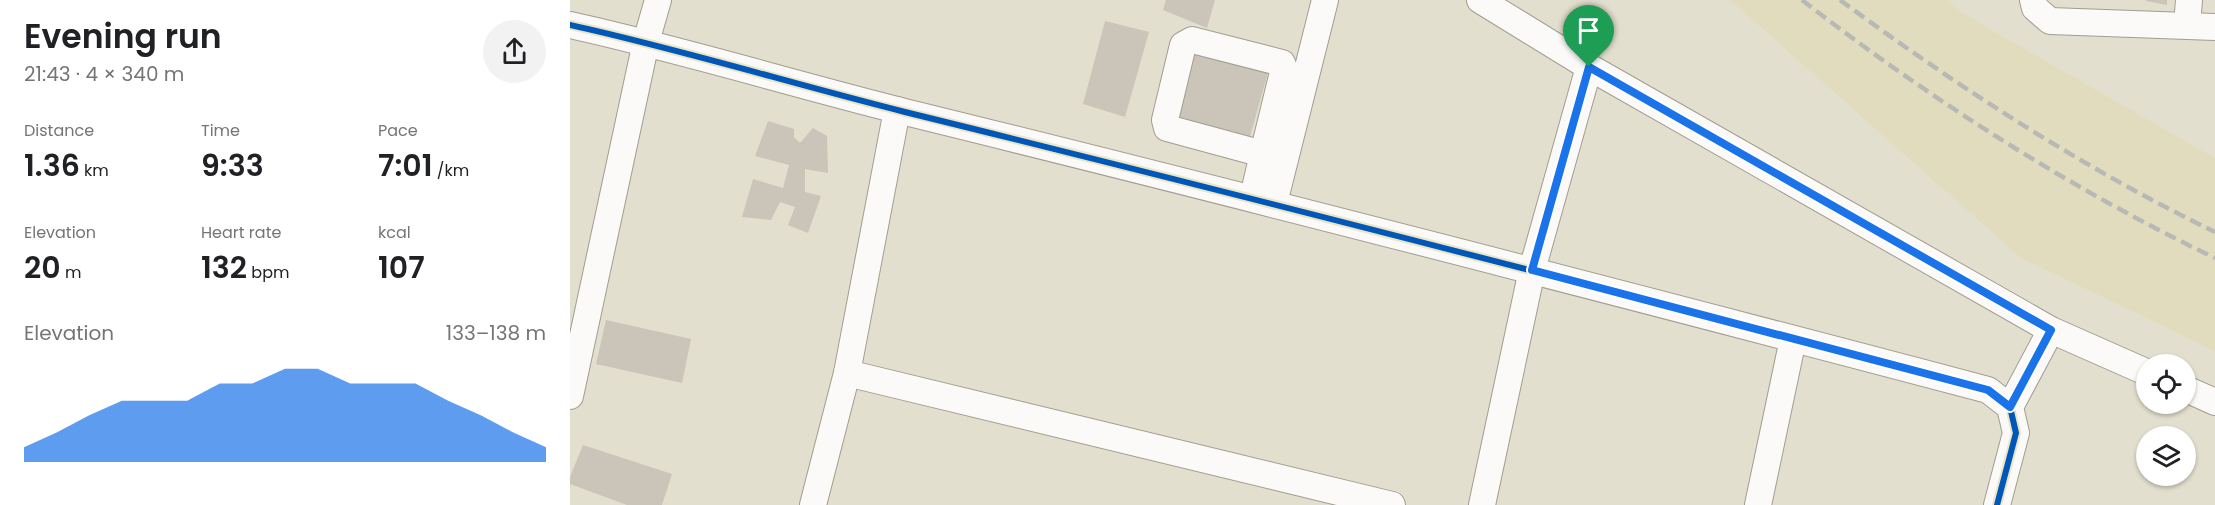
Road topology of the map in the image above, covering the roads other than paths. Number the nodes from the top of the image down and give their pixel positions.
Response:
1 (658, 0) edge
2 (1325, 0) edge
3 (1480, 0) edge
4 (2033, 0) edge
5 (2188, 12) edge
6 (570, 25) edge
7 (2215, 27) edge
8 (646, 42) junction
9 (1589, 67) junction
10 (1290, 91) junction
11 (897, 110) junction
12 (1263, 154) junction
13 (1264, 200) junction
14 (1532, 270) junction
15 (2051, 330) junction
16 (1792, 339) junction
17 (2136, 368) edge
18 (847, 373) junction
19 (2196, 393) edge
20 (570, 396) edge
21 (2215, 402) edge
22 (2010, 407) junction
23 (813, 505) edge
24 (1392, 505) edge
25 (1482, 505) edge
26 (1758, 505) edge
27 (1997, 505) edge

1 - 8 street
2 - 10 street
3 - 9 street
4 - 5 street
5 - 7 street
6 - 8 street
8 - 11 street
8 - 20 street
9 - 14 street
9 - 15 street
10 - 12 street
10 - 12 street
10 - 13 street
11 - 13 street
11 - 18 street
12 - 13 street
13 - 14 street
14 - 16 street
14 - 25 street
15 - 17 street
15 - 22 street
16 - 22 street
16 - 26 street
18 - 23 street
18 - 24 street
19 - 21 street
22 - 27 street

